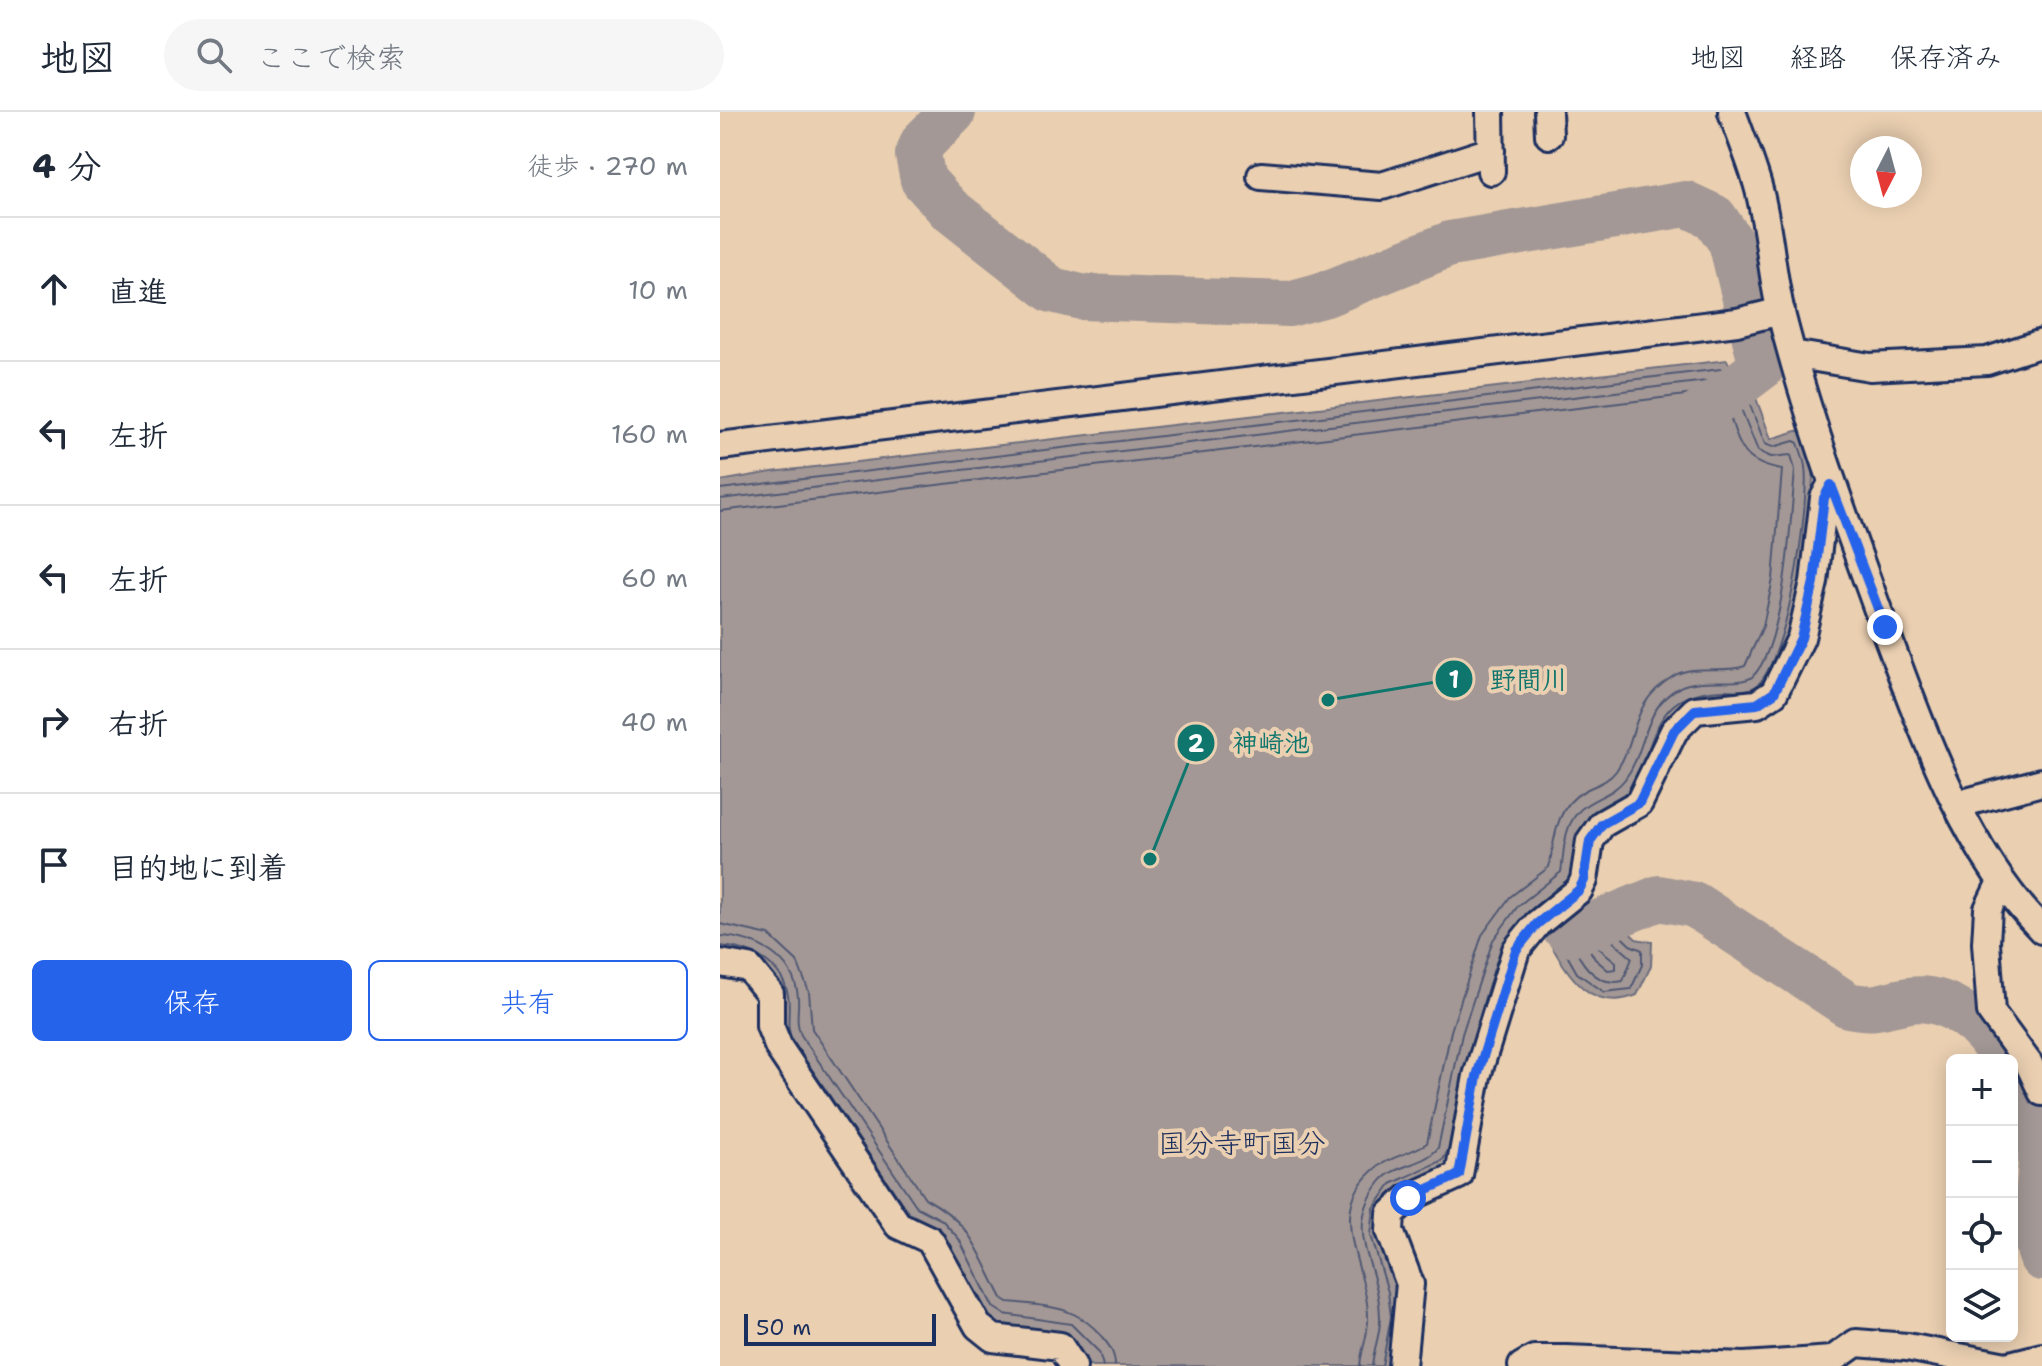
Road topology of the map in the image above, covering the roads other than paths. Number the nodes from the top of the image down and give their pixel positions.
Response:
1 (1490, 112) edge
2 (1732, 112) edge
3 (1261, 176) dead end
4 (1774, 313) junction
5 (2042, 343) edge
6 (1792, 354) junction
7 (720, 446) edge
8 (1831, 485) junction
9 (2042, 782) edge
10 (1959, 804) junction
11 (2000, 884) junction
12 (2037, 917) edge
13 (720, 963) edge
14 (2042, 1092) edge
15 (2042, 1357) edge
16 (1073, 1366) edge
17 (1402, 1366) edge
18 (1522, 1366) edge
19 (1744, 1366) edge

1 - 3 street
2 - 4 street
4 - 6 street
4 - 7 street
5 - 6 street
6 - 8 street
8 - 10 street
8 - 17 street
9 - 10 street
10 - 11 street
11 - 12 street
11 - 14 street
13 - 16 street
15 - 19 street
18 - 19 street

